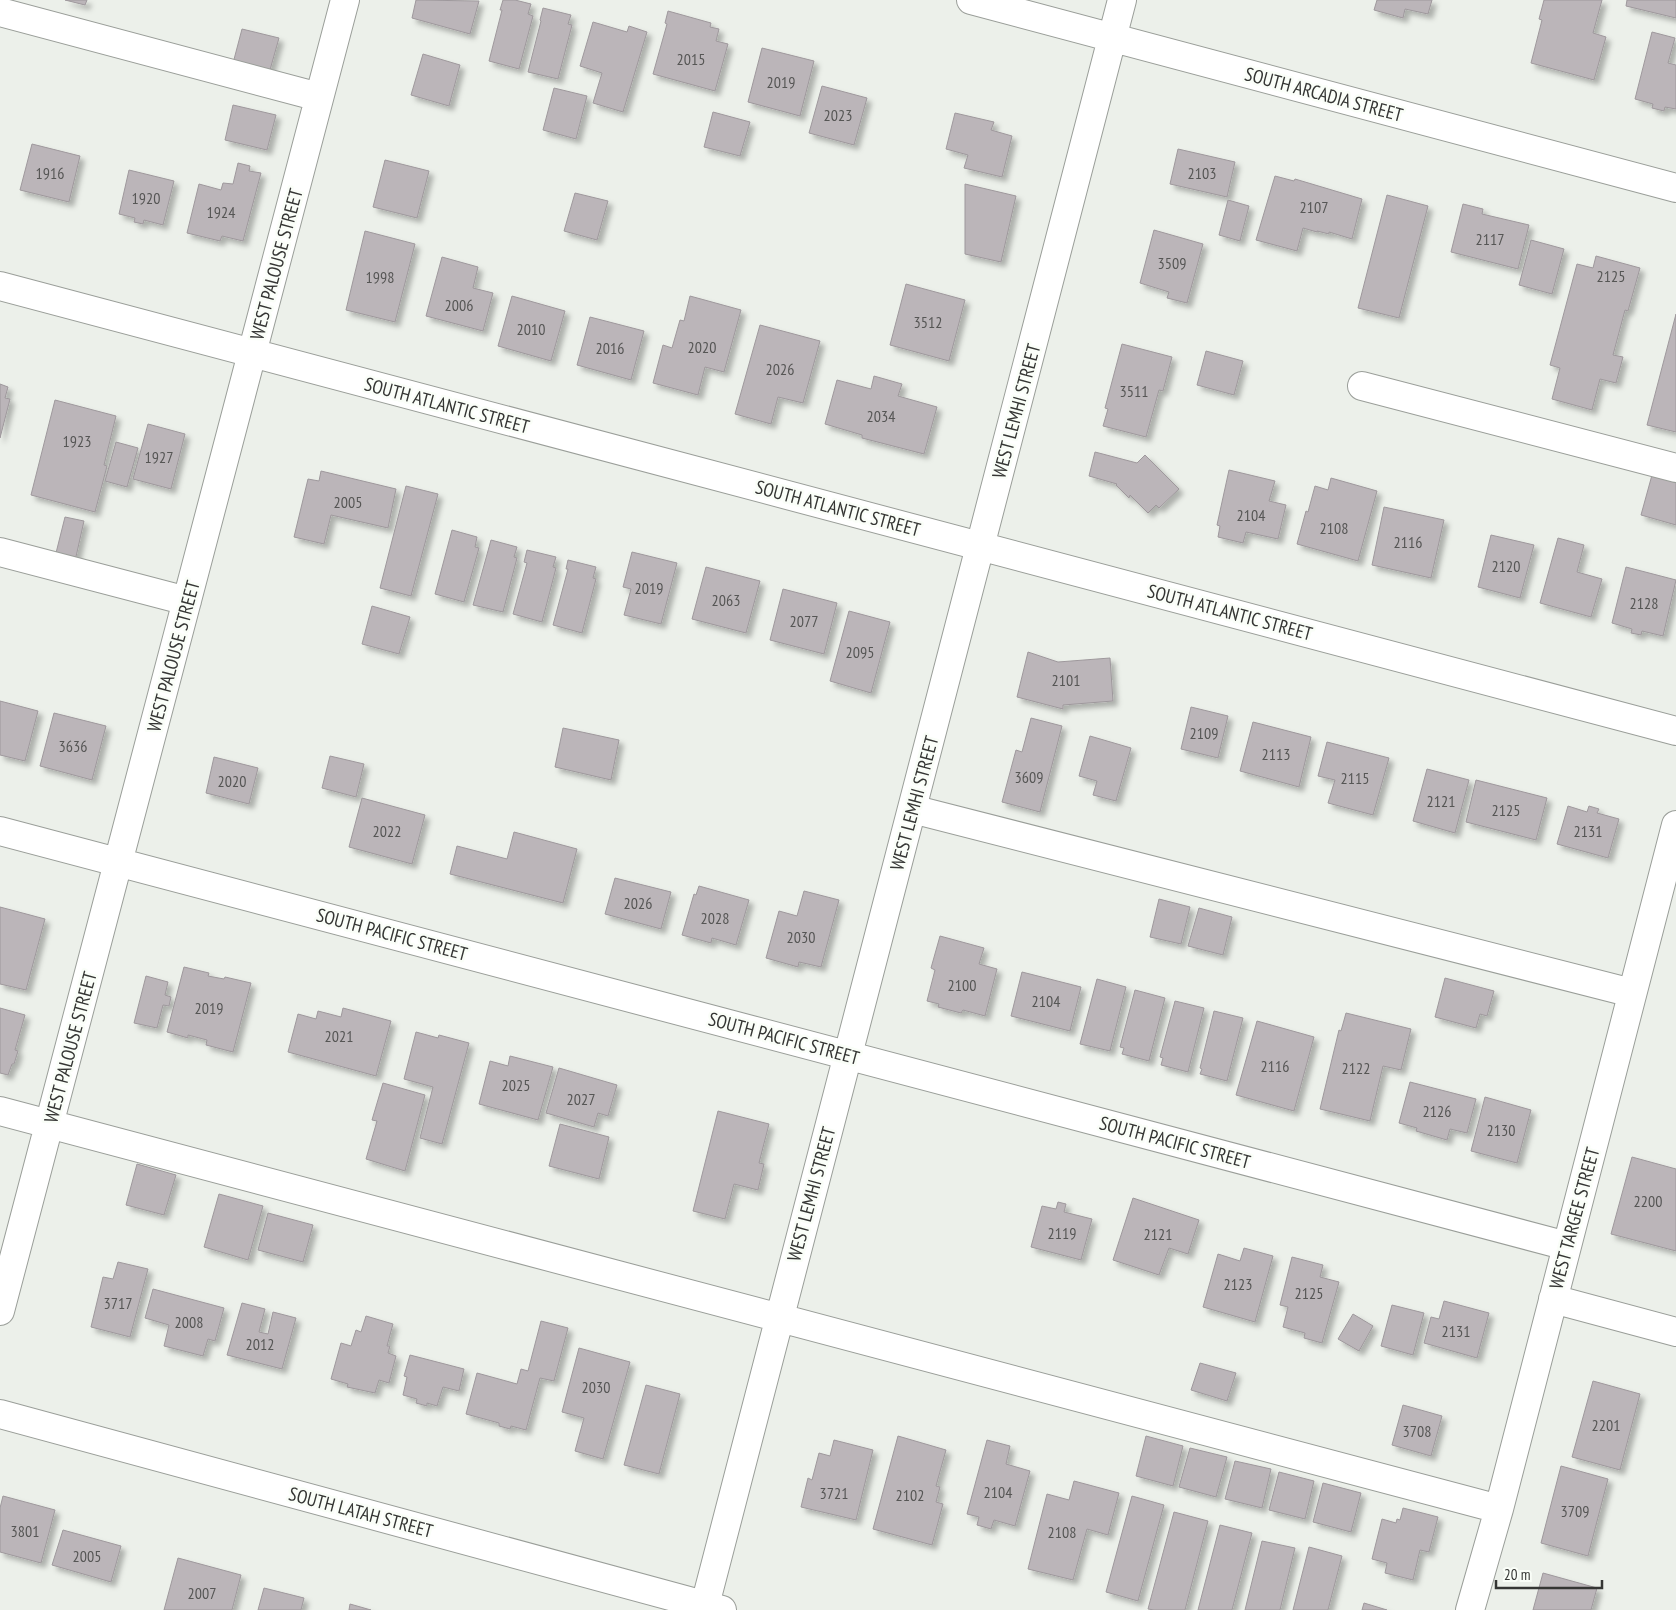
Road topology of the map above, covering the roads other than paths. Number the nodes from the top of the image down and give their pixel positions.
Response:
1 (345, 0) edge
2 (972, 0) edge
3 (1122, 0) edge
4 (0, 12) edge
5 (1112, 37) junction
6 (320, 97) junction
7 (1676, 188) edge
8 (0, 286) edge
9 (252, 353) junction
10 (1362, 386) dead end
11 (1676, 468) edge
12 (980, 546) junction
13 (0, 552) edge
14 (187, 601) junction
15 (1676, 731) edge
16 (912, 809) junction
17 (1676, 828) edge
18 (0, 831) edge
19 (118, 862) junction
20 (1632, 993) junction
21 (848, 1054) junction
22 (0, 1111) edge
23 (49, 1124) junction
24 (1568, 1246) junction
25 (1553, 1299) junction
26 (0, 1311) edge
27 (779, 1318) junction
28 (1676, 1332) edge
29 (0, 1414) edge
30 (1499, 1509) junction
31 (714, 1608) edge
32 (1470, 1610) edge

1 - 6 street, WEST PALOUSE STREET
2 - 5 street, SOUTH ARCADIA STREET
3 - 5 street, WEST LEMHI STREET
4 - 6 street
5 - 7 street, SOUTH ARCADIA STREET
5 - 12 street, WEST LEMHI STREET
6 - 9 street, WEST PALOUSE STREET
8 - 9 street, SOUTH ATLANTIC STREET
9 - 12 street, SOUTH ATLANTIC STREET
9 - 14 street, WEST PALOUSE STREET
10 - 11 street
12 - 15 street, SOUTH ATLANTIC STREET
12 - 16 street, WEST LEMHI STREET
13 - 14 street
14 - 19 street, WEST PALOUSE STREET
16 - 20 street
16 - 21 street, WEST LEMHI STREET
17 - 20 street, WEST TARGEE STREET
18 - 19 street, SOUTH PACIFIC STREET
19 - 21 street, SOUTH PACIFIC STREET
19 - 23 street, WEST PALOUSE STREET
20 - 24 street, WEST TARGEE STREET
21 - 24 street, SOUTH PACIFIC STREET
21 - 27 street, WEST LEMHI STREET
22 - 23 street
23 - 26 street, WEST PALOUSE STREET
23 - 27 street
24 - 25 street, WEST TARGEE STREET
25 - 28 street
25 - 30 street, WEST TARGEE STREET
27 - 30 street
27 - 31 street, WEST LEMHI STREET
29 - 31 street, SOUTH LATAH STREET
30 - 32 street, WEST TARGEE STREET

